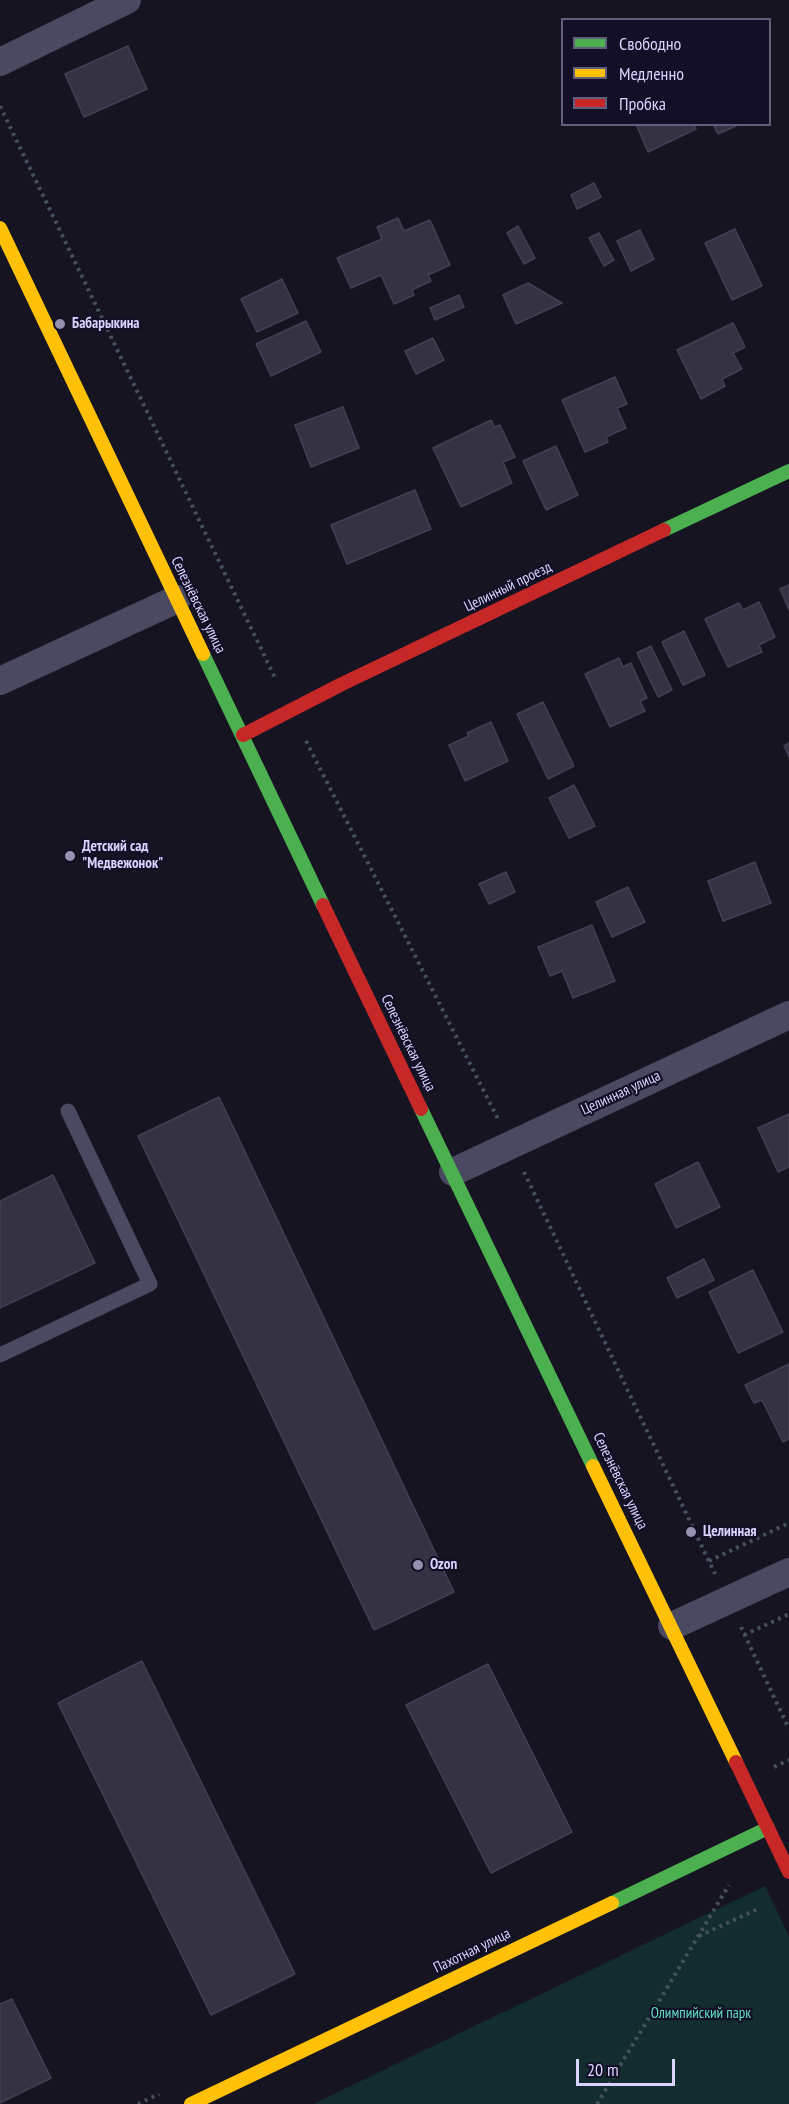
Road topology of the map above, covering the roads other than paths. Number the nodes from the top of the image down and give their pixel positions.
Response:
1 (128, 0) edge
2 (0, 62) edge
3 (0, 228) edge
4 (789, 471) edge
5 (177, 599) junction
6 (0, 681) edge
7 (243, 735) junction
8 (789, 1014) edge
9 (68, 1111) dead end
10 (453, 1172) junction
11 (0, 1355) edge
12 (789, 1572) edge
13 (672, 1626) junction
14 (768, 1828) junction
15 (789, 1872) edge
16 (191, 2104) edge

1 - 2 street
3 - 5 street, Селезнёвская улица
4 - 7 street, Целинный проезд
5 - 6 street
5 - 7 street, Селезнёвская улица
7 - 10 street, Селезнёвская улица
8 - 10 street, Целинная улица
9 - 11 lane
10 - 13 street, Селезнёвская улица
12 - 13 street
13 - 14 street, Селезнёвская улица
14 - 15 street, Селезнёвская улица
14 - 16 street, Пахотная улица

